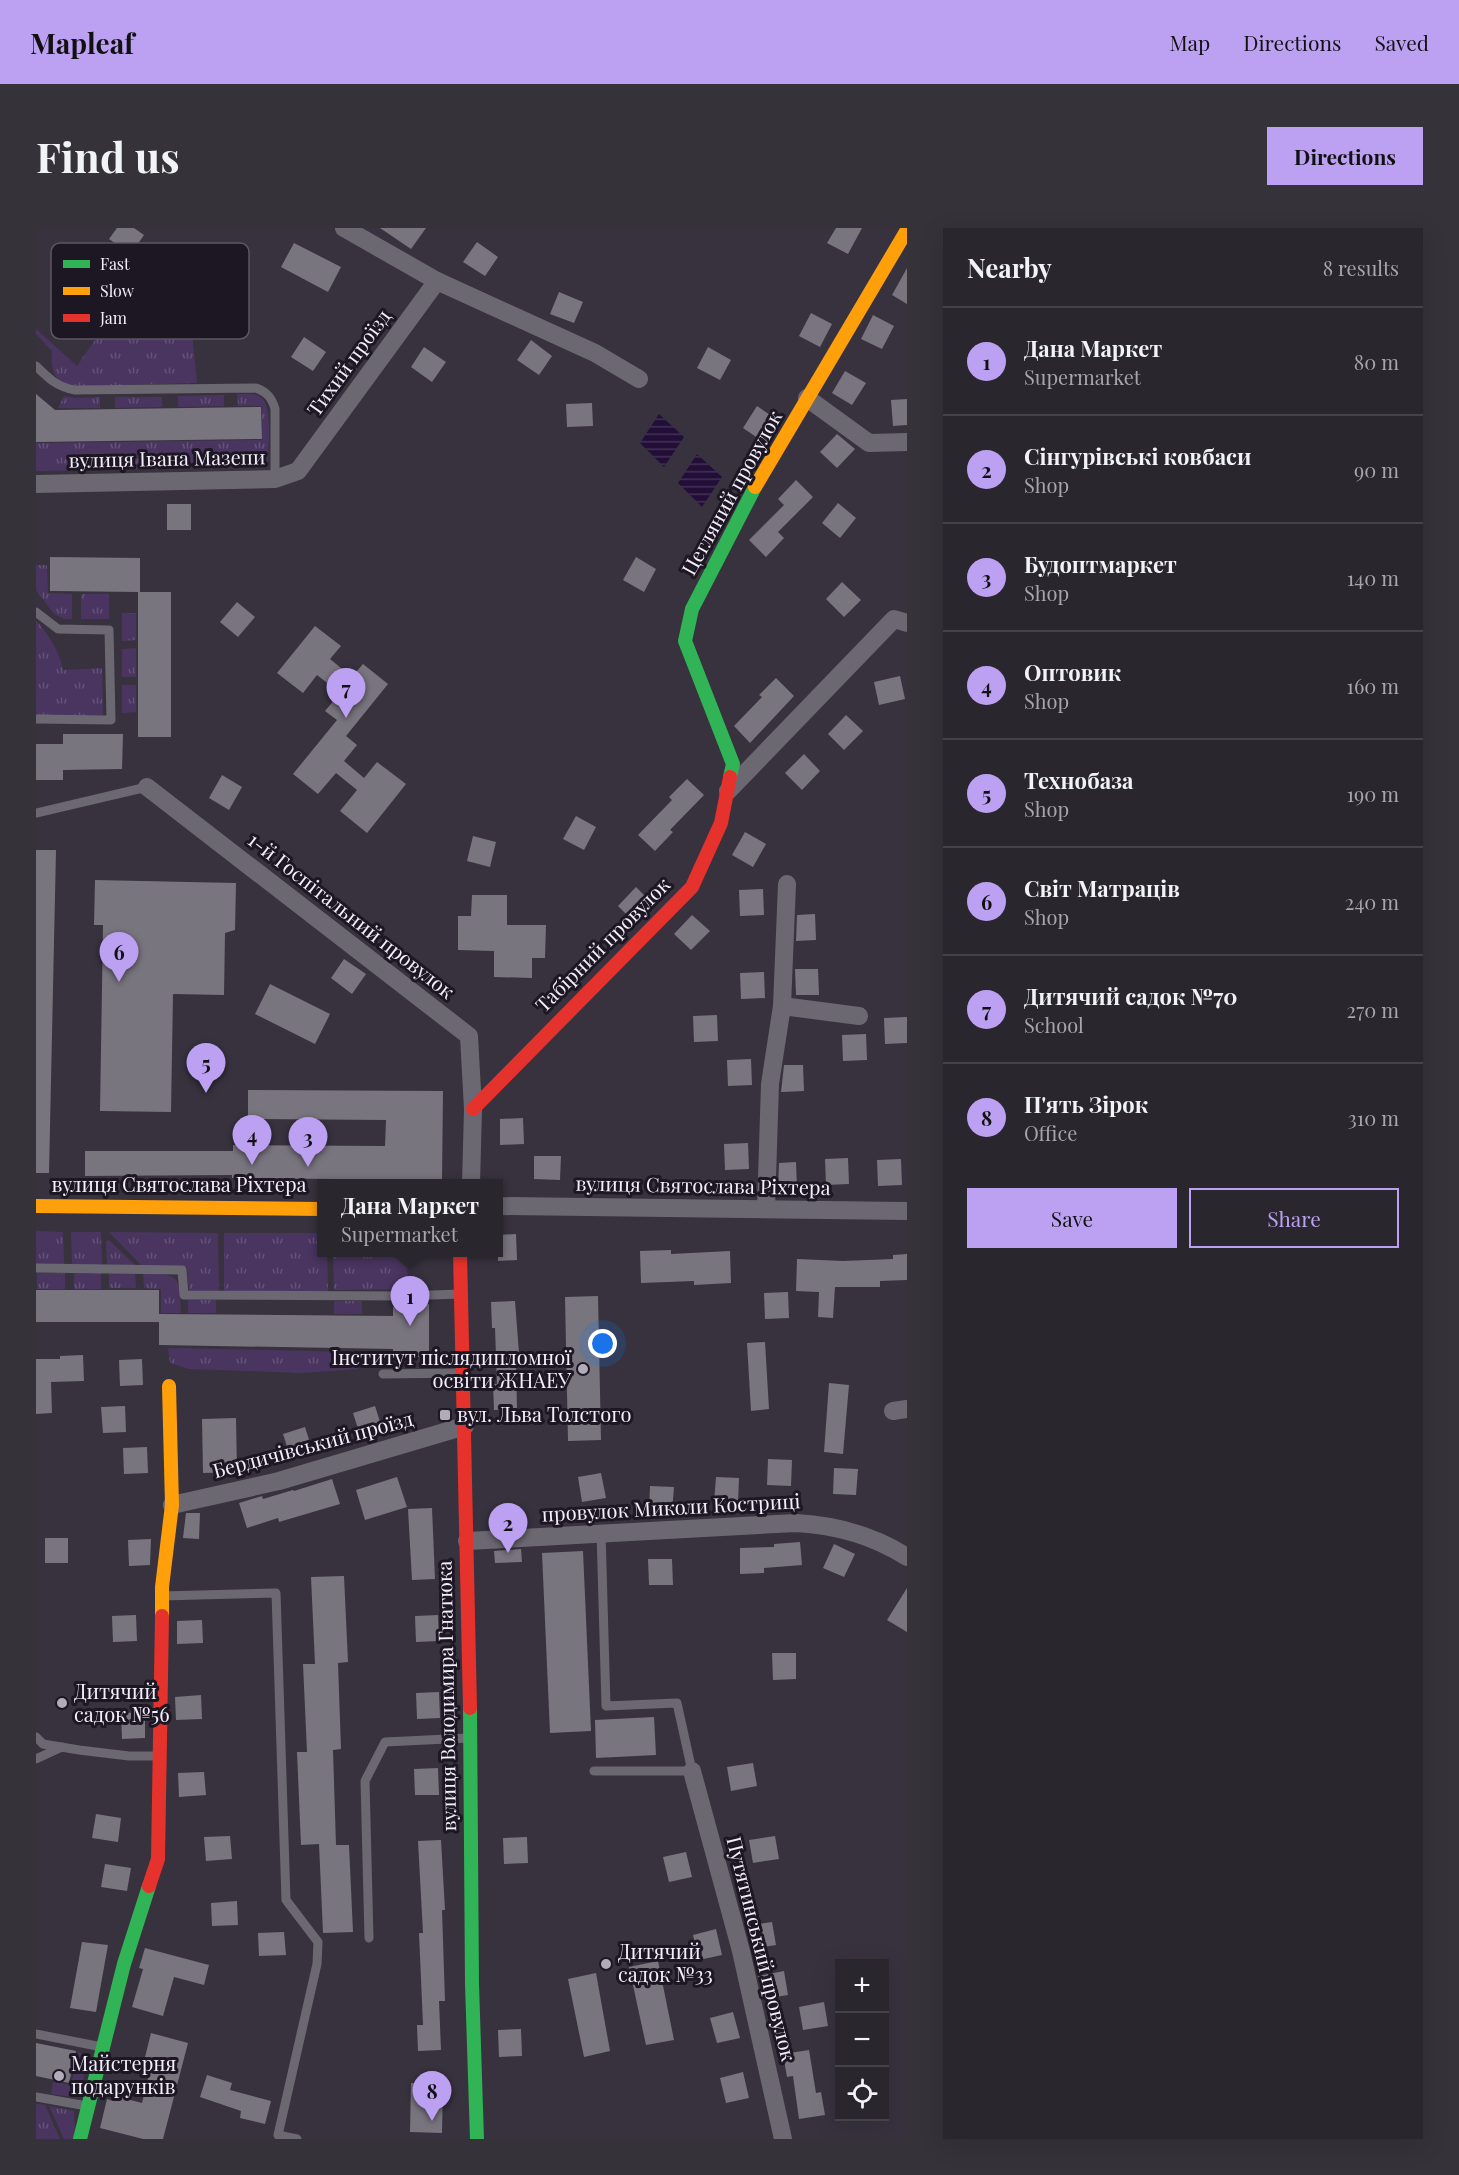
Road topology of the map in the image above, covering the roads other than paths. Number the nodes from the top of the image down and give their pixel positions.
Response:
1 (344, 228) edge
2 (907, 230) edge
3 (437, 281) junction
4 (36, 366) edge
5 (639, 379) dead end
6 (807, 398) junction
7 (907, 442) edge
8 (297, 471) joint
9 (275, 479) junction
10 (36, 484) edge
11 (36, 612) edge
12 (907, 623) edge
13 (36, 719) edge
14 (147, 787) joint
15 (727, 792) junction
16 (36, 813) edge
17 (787, 884) dead end
18 (782, 1006) junction
19 (859, 1016) dead end
20 (473, 1109) junction
21 (471, 1179) edge
22 (36, 1206) edge
23 (503, 1206) edge
24 (317, 1209) edge
25 (766, 1209) junction
26 (907, 1211) edge
27 (460, 1257) edge
28 (36, 1268) edge
29 (461, 1294) junction
30 (464, 1373) junction
31 (383, 1374) dead end
32 (169, 1386) dead end
33 (465, 1426) junction
34 (172, 1505) junction
35 (601, 1532) junction
36 (467, 1540) junction
37 (907, 1557) edge
38 (162, 1596) junction
39 (36, 1737) edge
40 (471, 1738) junction
41 (62, 1747) junction
42 (159, 1756) junction
43 (36, 1759) edge
44 (594, 1771) dead end
45 (692, 1771) junction
46 (369, 1938) dead end
47 (36, 2034) edge
48 (102, 2047) junction
49 (36, 2097) edge
50 (89, 2106) junction
51 (80, 2139) edge
52 (297, 2139) edge
53 (477, 2139) edge
54 (783, 2139) edge

1 - 3 street
2 - 6 street, Цегляний провулок
3 - 5 street
3 - 8 street, Тихий проїзд
4 - 9 lane
6 - 7 street
6 - 15 street, Цегляний провулок
8 - 9 street, вулиця Івана Мазепи
9 - 10 street, вулиця Івана Мазепи
11 - 13 lane
12 - 15 street
14 - 16 lane
14 - 20 street, 1-й Госпітальний провулок
15 - 20 street, Табірний провулок
17 - 18 street
18 - 19 street
18 - 25 street
20 - 21 street
22 - 24 street, вулиця Святослава Ріхтера
23 - 25 street, вулиця Святослава Ріхтера
25 - 26 street, вулиця Святослава Ріхтера
27 - 29 street, вулиця Володимира Гнатюка
28 - 29 lane
29 - 30 street, вулиця Володимира Гнатюка
30 - 31 lane
30 - 33 street, вулиця Володимира Гнатюка
32 - 34 street
33 - 34 street, Бердичівський проїзд
33 - 36 street, вулиця Володимира Гнатюка
34 - 38 street
35 - 36 street, провулок Миколи Костриці
35 - 37 street, провулок Миколи Костриці
35 - 45 lane
36 - 40 street, вулиця Володимира Гнатюка
38 - 42 street
38 - 52 lane
39 - 41 lane
40 - 46 lane
40 - 53 street, вулиця Володимира Гнатюка
41 - 42 lane
41 - 43 lane
42 - 48 street
44 - 45 lane
45 - 54 street, Путятинський провулок
47 - 48 lane
48 - 50 street
49 - 50 lane
50 - 51 street

